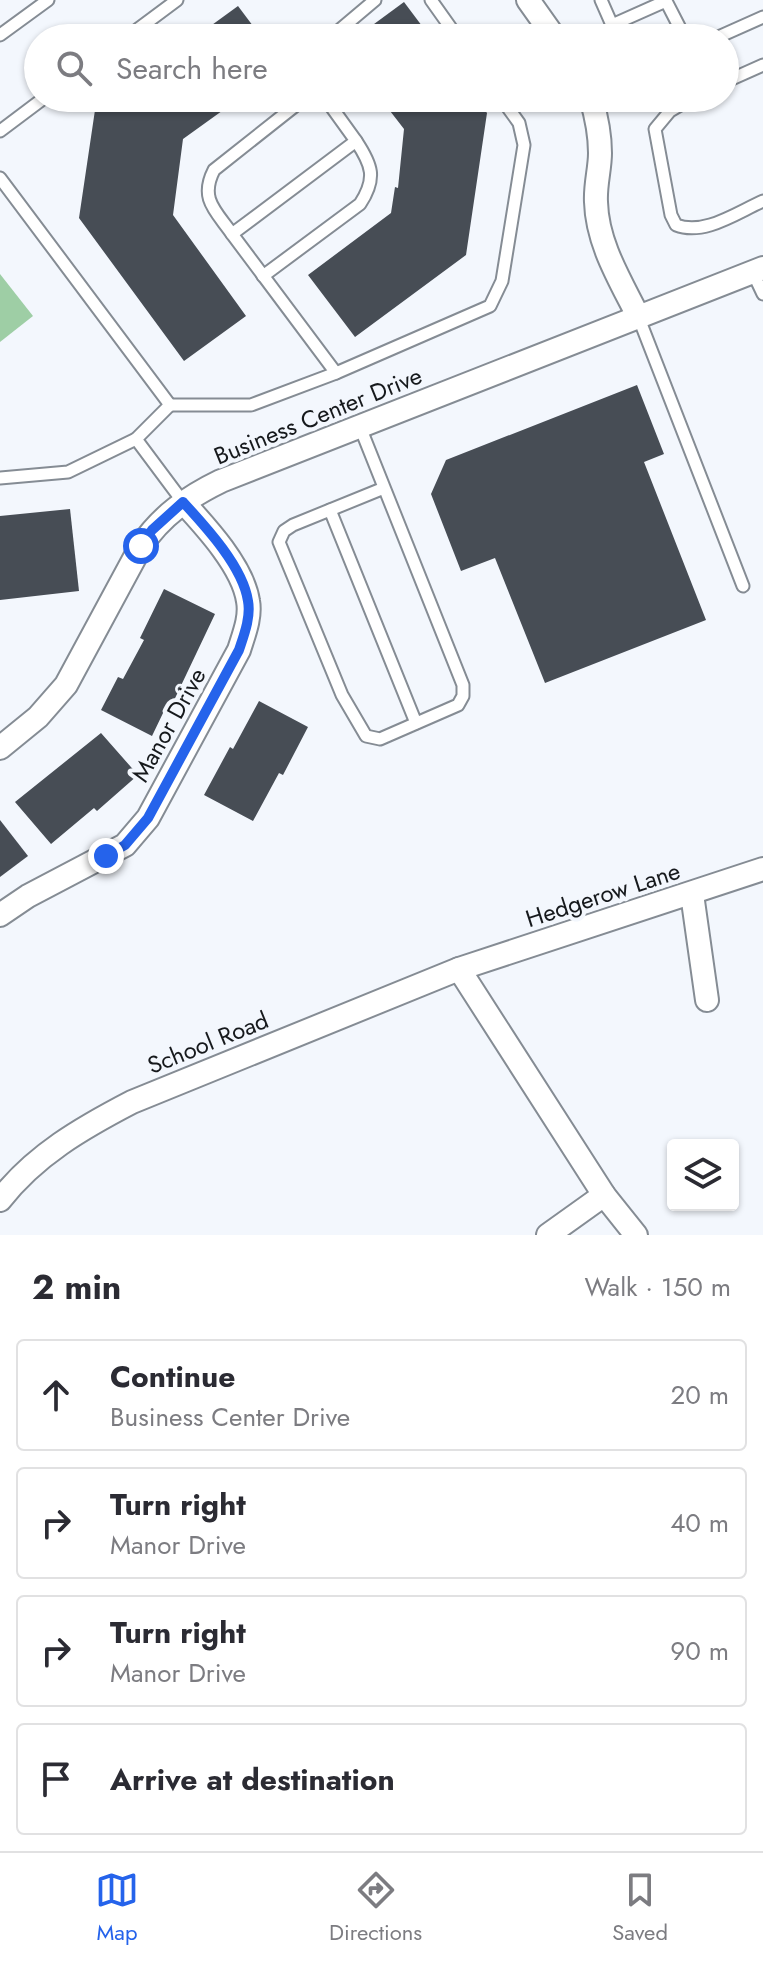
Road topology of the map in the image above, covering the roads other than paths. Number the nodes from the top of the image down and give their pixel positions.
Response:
1 (48, 0) edge
2 (177, 0) edge
3 (375, 0) edge
4 (431, 0) edge
5 (528, 0) edge
6 (601, 0) edge
7 (666, 1) edge
8 (763, 17) edge
9 (145, 24) edge
10 (347, 24) edge
11 (448, 24) edge
12 (545, 24) edge
13 (612, 24) edge
14 (614, 24) edge
15 (678, 24) edge
16 (739, 28) edge
17 (0, 35) edge
18 (763, 65) edge
19 (739, 76) edge
20 (25, 112) edge
21 (287, 112) edge
22 (335, 112) edge
23 (511, 112) edge
24 (594, 112) edge
25 (669, 112) edge
26 (0, 131) edge
27 (356, 141) junction
28 (0, 178) edge
29 (763, 201) edge
30 (232, 234) junction
31 (758, 270) edge
32 (263, 276) junction
33 (763, 294) edge
34 (638, 316) junction
35 (336, 373) junction
36 (170, 405) junction
37 (360, 427) junction
38 (136, 439) junction
39 (0, 478) edge
40 (384, 488) junction
41 (183, 502) junction
42 (330, 510) junction
43 (743, 586) dead end
44 (416, 723) junction
45 (0, 748) edge
46 (763, 869) edge
47 (692, 894) junction
48 (0, 915) edge
49 (459, 969) junction
50 (707, 1000) dead end
51 (604, 1195) junction
52 (0, 1200) edge
53 (548, 1235) edge
54 (636, 1235) edge

1 - 17 lane
2 - 9 lane
3 - 10 lane
4 - 11 lane
5 - 12 street
6 - 13 lane
7 - 14 lane
7 - 15 lane
8 - 16 lane
18 - 19 lane
20 - 26 lane
21 - 30 lane
22 - 27 lane
23 - 35 lane
24 - 34 street
25 - 29 lane
27 - 30 lane
27 - 32 lane
28 - 36 lane
30 - 32 lane
31 - 33 lane
31 - 34 street, Business Center Drive
32 - 35 lane
34 - 37 street, Business Center Drive
34 - 43 lane
35 - 36 lane
36 - 38 lane
37 - 40 lane
37 - 41 street, Business Center Drive
38 - 39 lane
38 - 41 lane
40 - 42 lane
40 - 44 lane
41 - 45 street, Business Center Drive
41 - 48 street, Manor Drive
42 - 44 lane
42 - 44 lane
46 - 47 street, Hedgerow Lane
47 - 49 street, Hedgerow Lane
47 - 50 street
49 - 51 street
49 - 52 street, School Road
51 - 53 street
51 - 54 street

